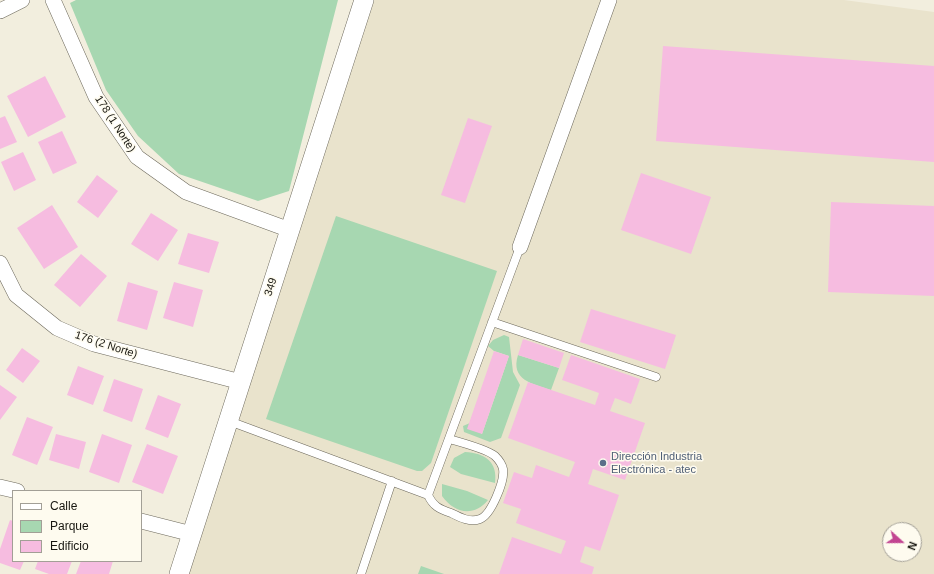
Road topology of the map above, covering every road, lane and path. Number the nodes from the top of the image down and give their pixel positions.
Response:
1 (22, 0) edge
2 (53, 0) edge
3 (364, 0) edge
4 (609, 0) edge
5 (0, 11) edge
6 (290, 230) junction
7 (520, 247) joint
8 (0, 263) edge
9 (492, 322) junction
10 (656, 377) dead end
11 (241, 382) junction
12 (229, 421) junction
13 (449, 439) junction
14 (392, 482) junction
15 (0, 487) edge
16 (13, 490) edge
17 (428, 495) junction
18 (142, 521) edge
19 (192, 534) junction
20 (179, 574) edge
21 (361, 574) edge

1 - 5 street
2 - 6 street, 178 (1 Norte)
3 - 6 street, 349
4 - 7 street
6 - 11 street, 349
7 - 9 lane
8 - 11 street, 176 (2 Norte)
9 - 10 lane
9 - 13 lane
11 - 12 street, 349
12 - 14 lane
12 - 19 street, 349
13 - 17 lane
13 - 17 lane
14 - 17 lane
14 - 21 lane
15 - 16 street
18 - 19 street
19 - 20 street, 349

